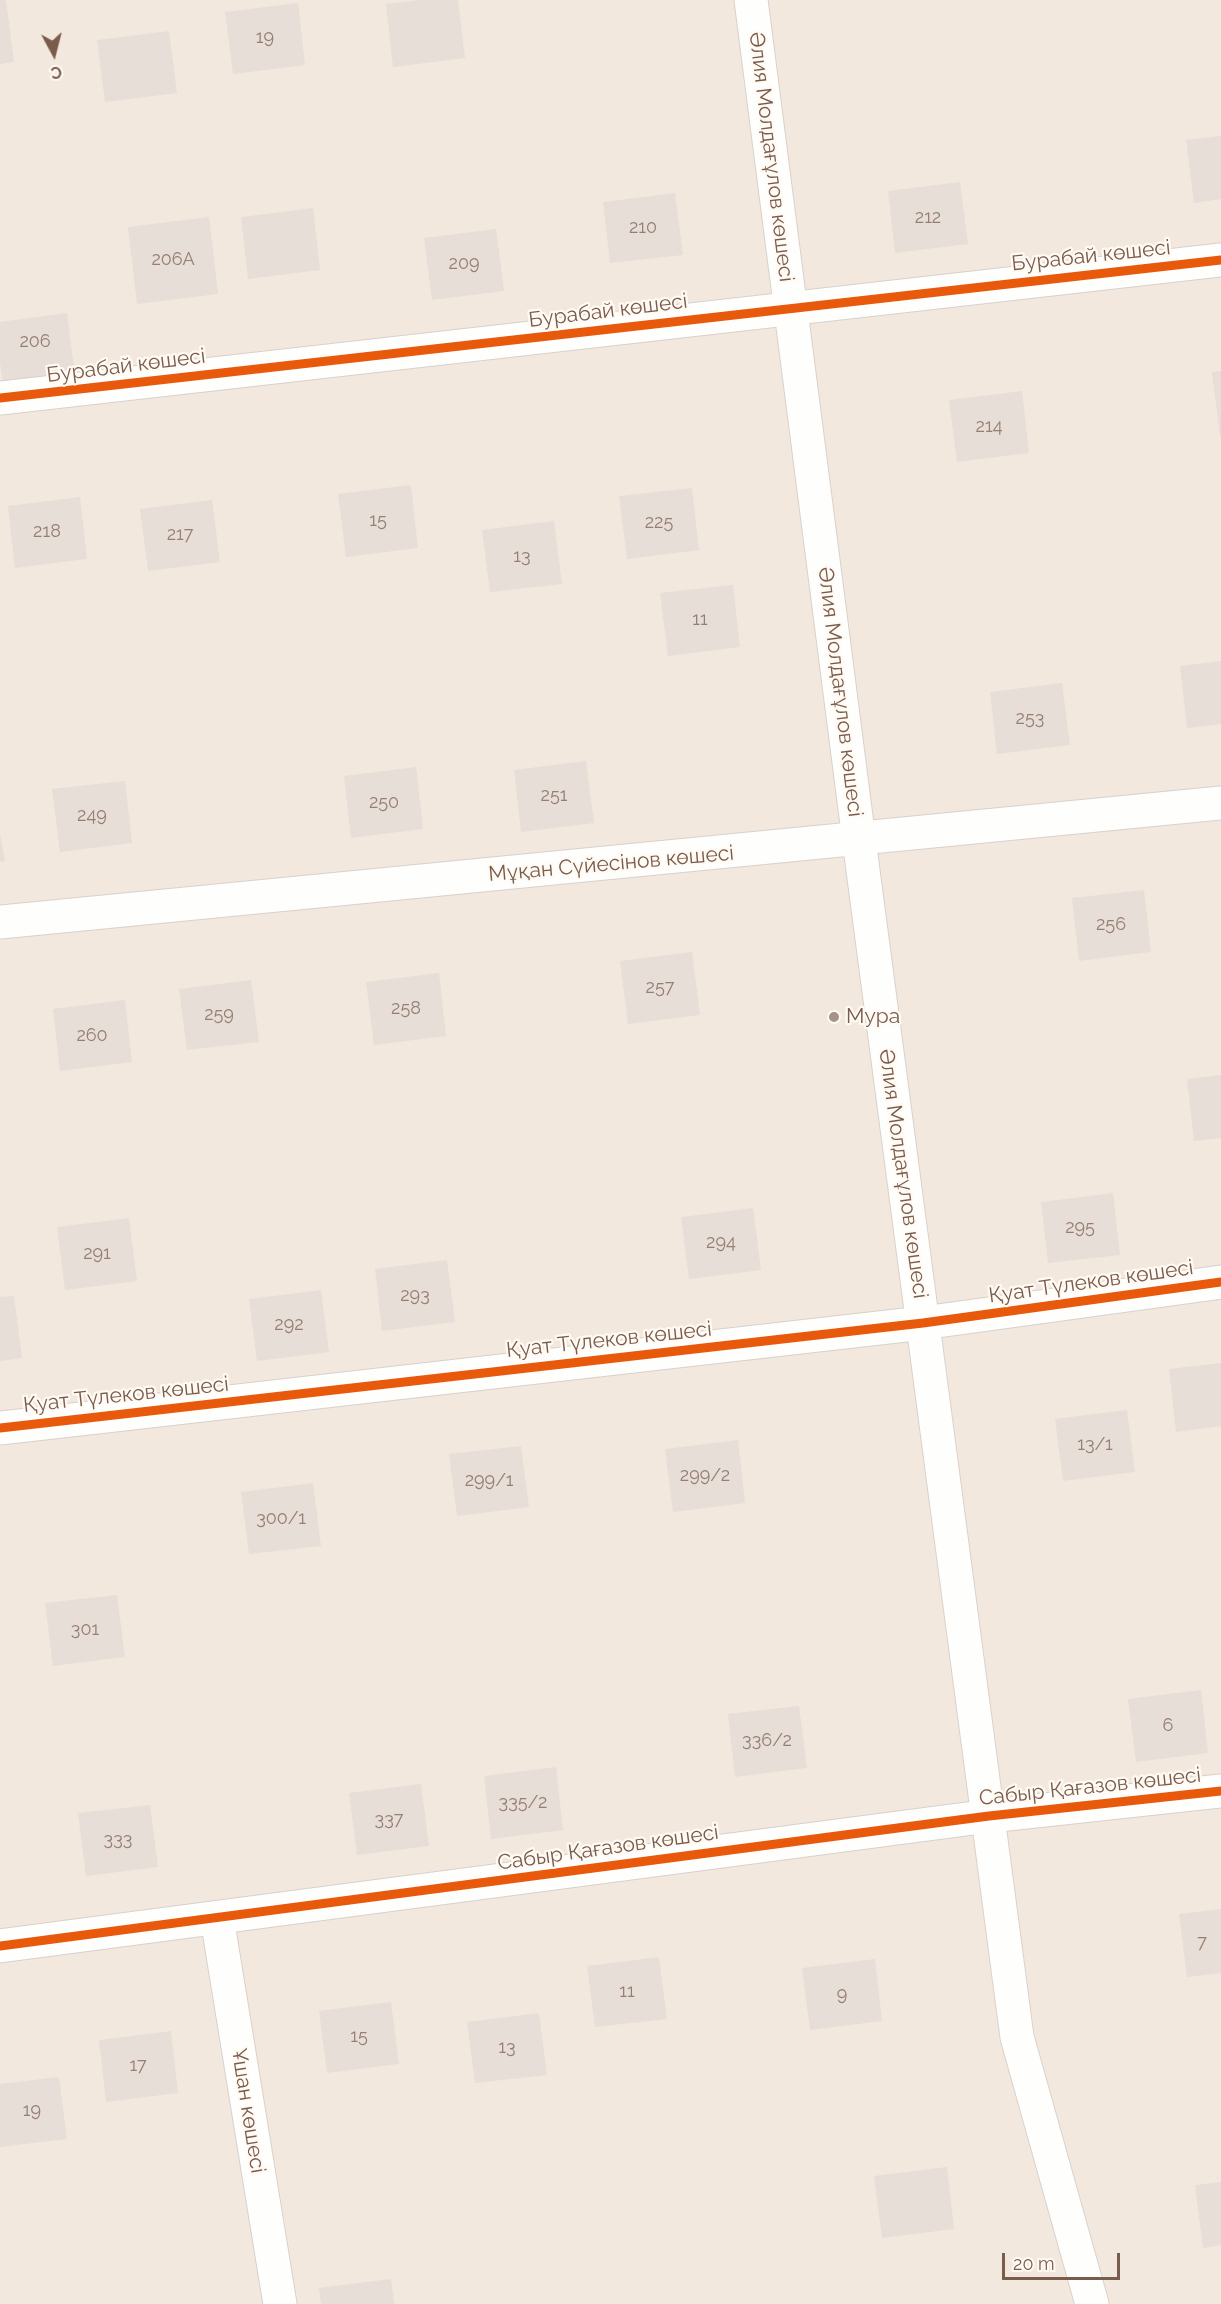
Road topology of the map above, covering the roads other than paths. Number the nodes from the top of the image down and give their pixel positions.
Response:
1 (752, 0) edge
2 (1221, 260) edge
3 (790, 308) junction
4 (0, 398) edge
5 (1221, 803) edge
6 (859, 840) junction
7 (0, 922) edge
8 (1221, 1282) edge
9 (923, 1323) junction
10 (0, 1428) edge
11 (1221, 1791) edge
12 (989, 1816) junction
13 (217, 1918) junction
14 (0, 1946) edge
15 (280, 2304) edge
16 (1092, 2304) edge

1 - 3 street, Әлия Молдағұлов көшесі
2 - 3 street, Бурабай көшесi
3 - 4 street, Бурабай көшесi
3 - 6 street, Әлия Молдағұлов көшесі
5 - 6 street, Мұқан Сүйесінов көшесі
6 - 7 street, Мұқан Сүйесінов көшесі
6 - 9 street, Әлия Молдағұлов көшесі
8 - 9 street, Қуат Түлеков көшесі
9 - 10 street, Қуат Түлеков көшесі
9 - 12 street, Әлия Молдағұлов көшесі
11 - 12 street, Сабыр Қағазов көшесі
12 - 13 street, Сабыр Қағазов көшесі
12 - 16 street, Әлия Молдағұлов көшесі
13 - 14 street, Сабыр Қағазов көшесі
13 - 15 street, Ұшан көшесі

